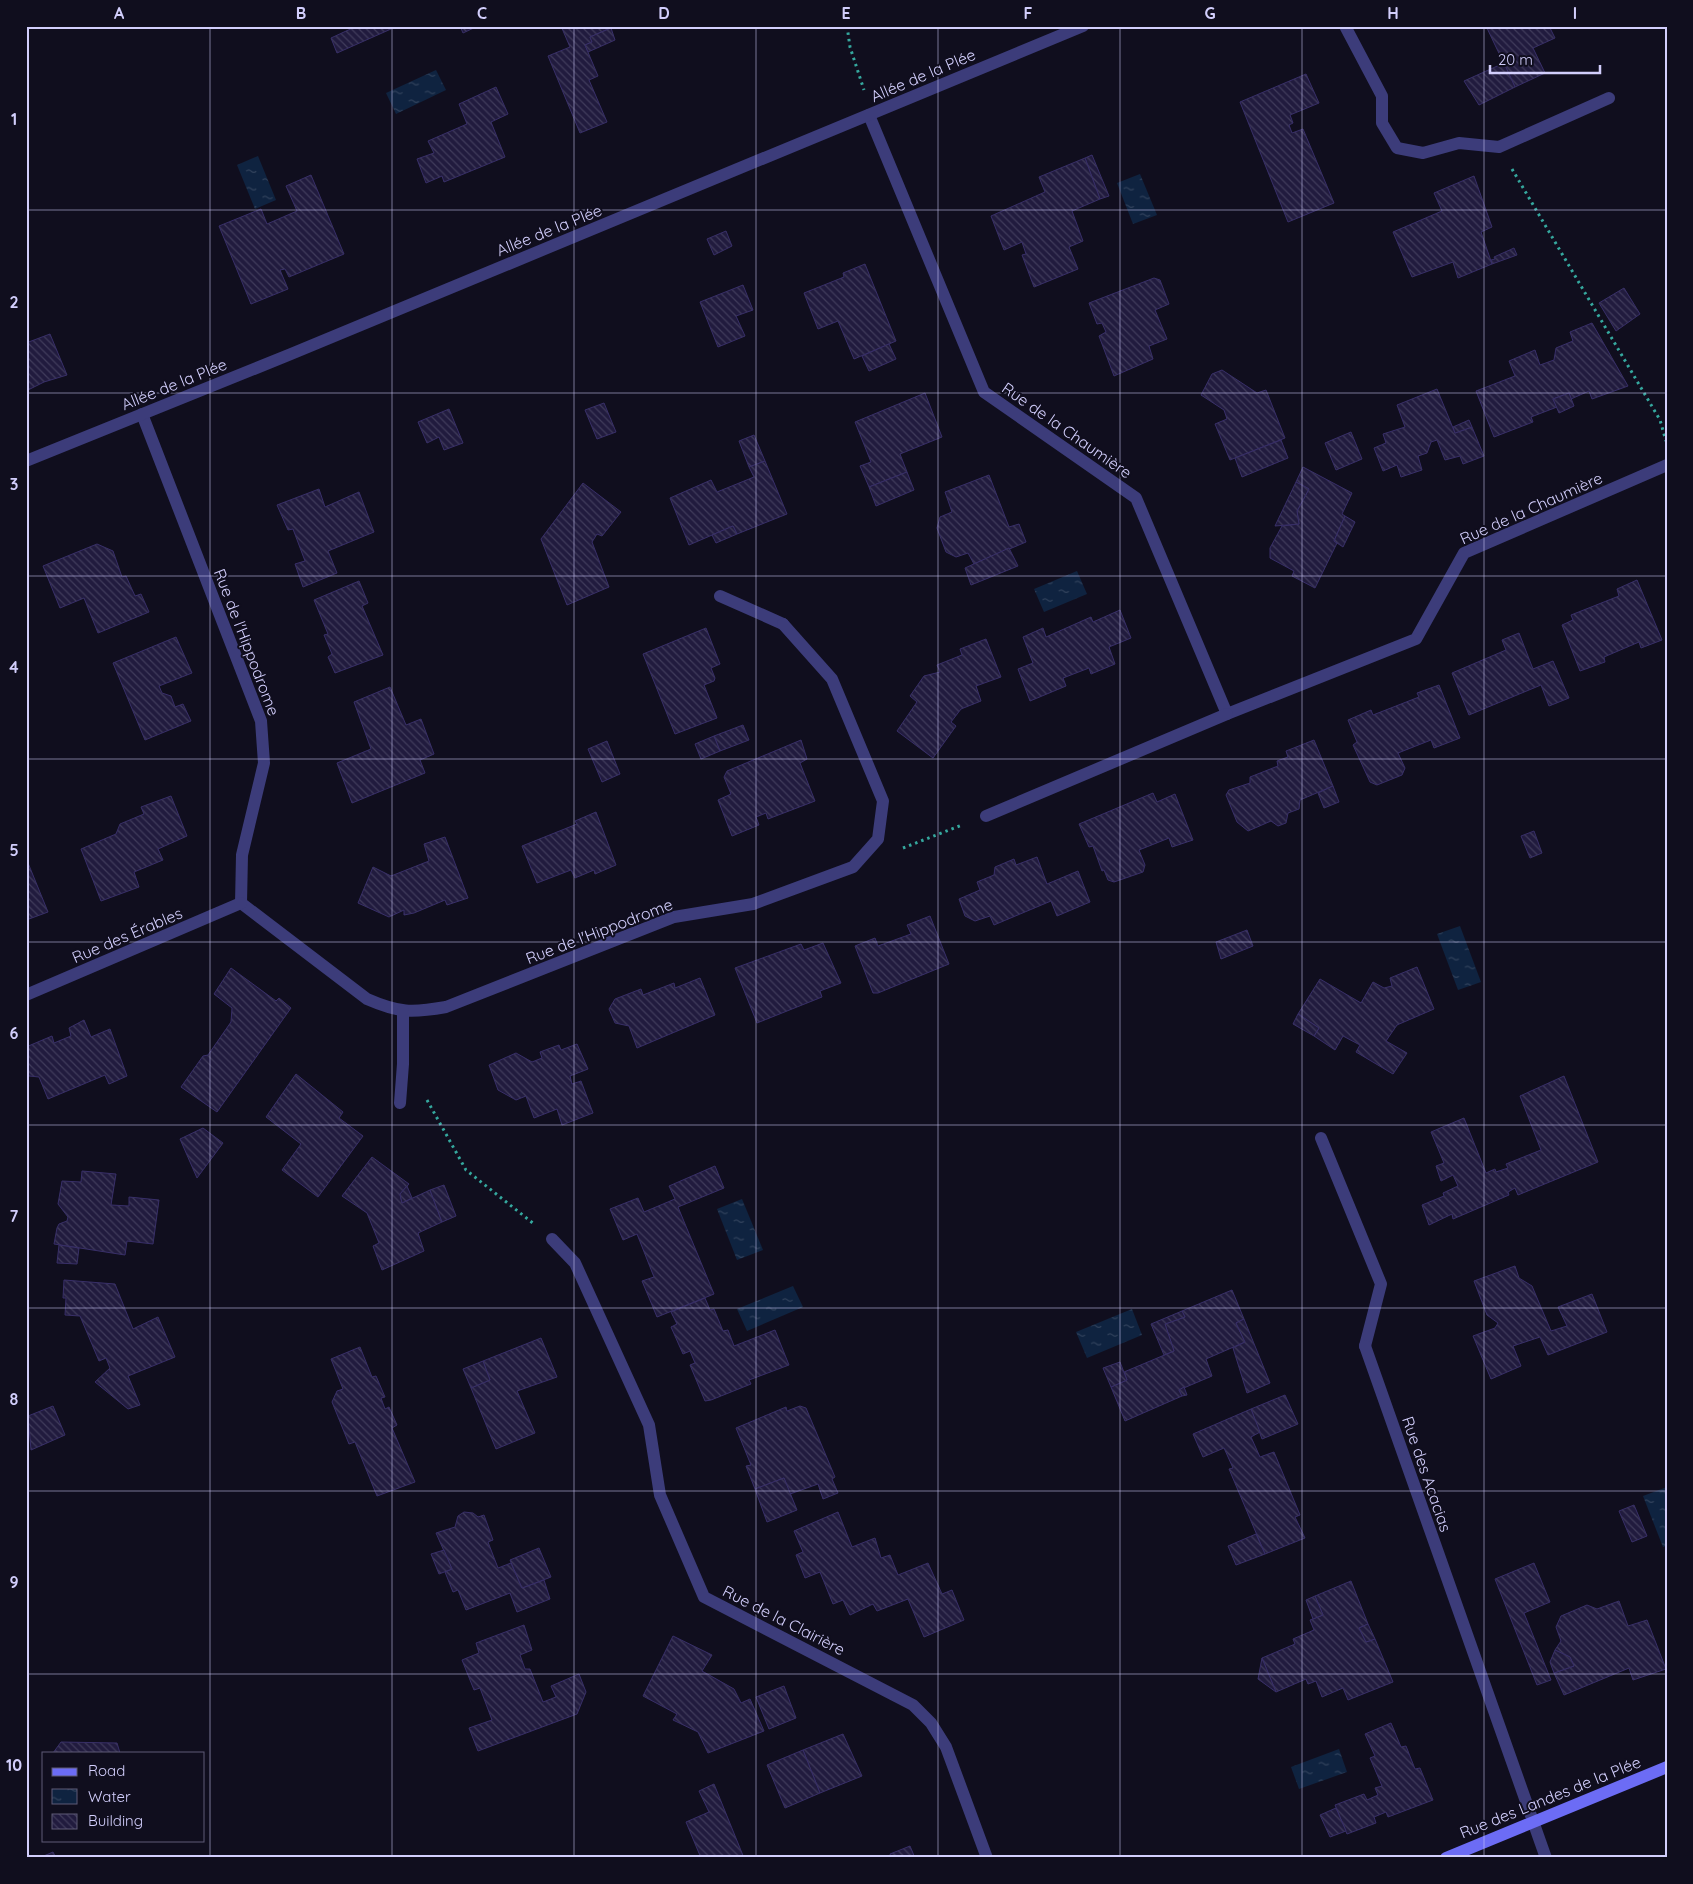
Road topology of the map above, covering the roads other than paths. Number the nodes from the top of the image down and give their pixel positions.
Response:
1 (1083, 26) edge
2 (1345, 26) edge
3 (1609, 98) dead end
4 (870, 115) junction
5 (142, 414) junction
6 (26, 461) edge
7 (1667, 465) edge
8 (720, 596) dead end
9 (1227, 714) junction
10 (986, 816) road end
11 (241, 904) junction
12 (26, 996) edge
13 (403, 1012) junction
14 (400, 1103) dead end
15 (1321, 1138) dead end
16 (552, 1239) road end
17 (1667, 1767) edge
18 (1533, 1822) junction
19 (987, 1858) edge
20 (1446, 1858) edge
21 (1546, 1858) edge

1 - 4 street, Allée de la Plée
2 - 3 street
4 - 5 street, Allée de la Plée
4 - 9 street, Rue de la Chaumière
5 - 6 street, Allée de la Plée
5 - 11 street, Rue de l'Hippodrome
7 - 9 street, Rue de la Chaumière
8 - 13 street, Rue de l'Hippodrome
9 - 10 street, Rue de la Chaumière
11 - 12 street, Rue des Érables
11 - 13 street, Rue de l'Hippodrome
13 - 14 street
15 - 18 street, Rue des Acacias
16 - 19 street, Rue de la Clairière
17 - 18 street, Rue des Landes de la Plée
18 - 20 street, Rue des Landes de la Plée
18 - 21 street, Rue des Acacias

